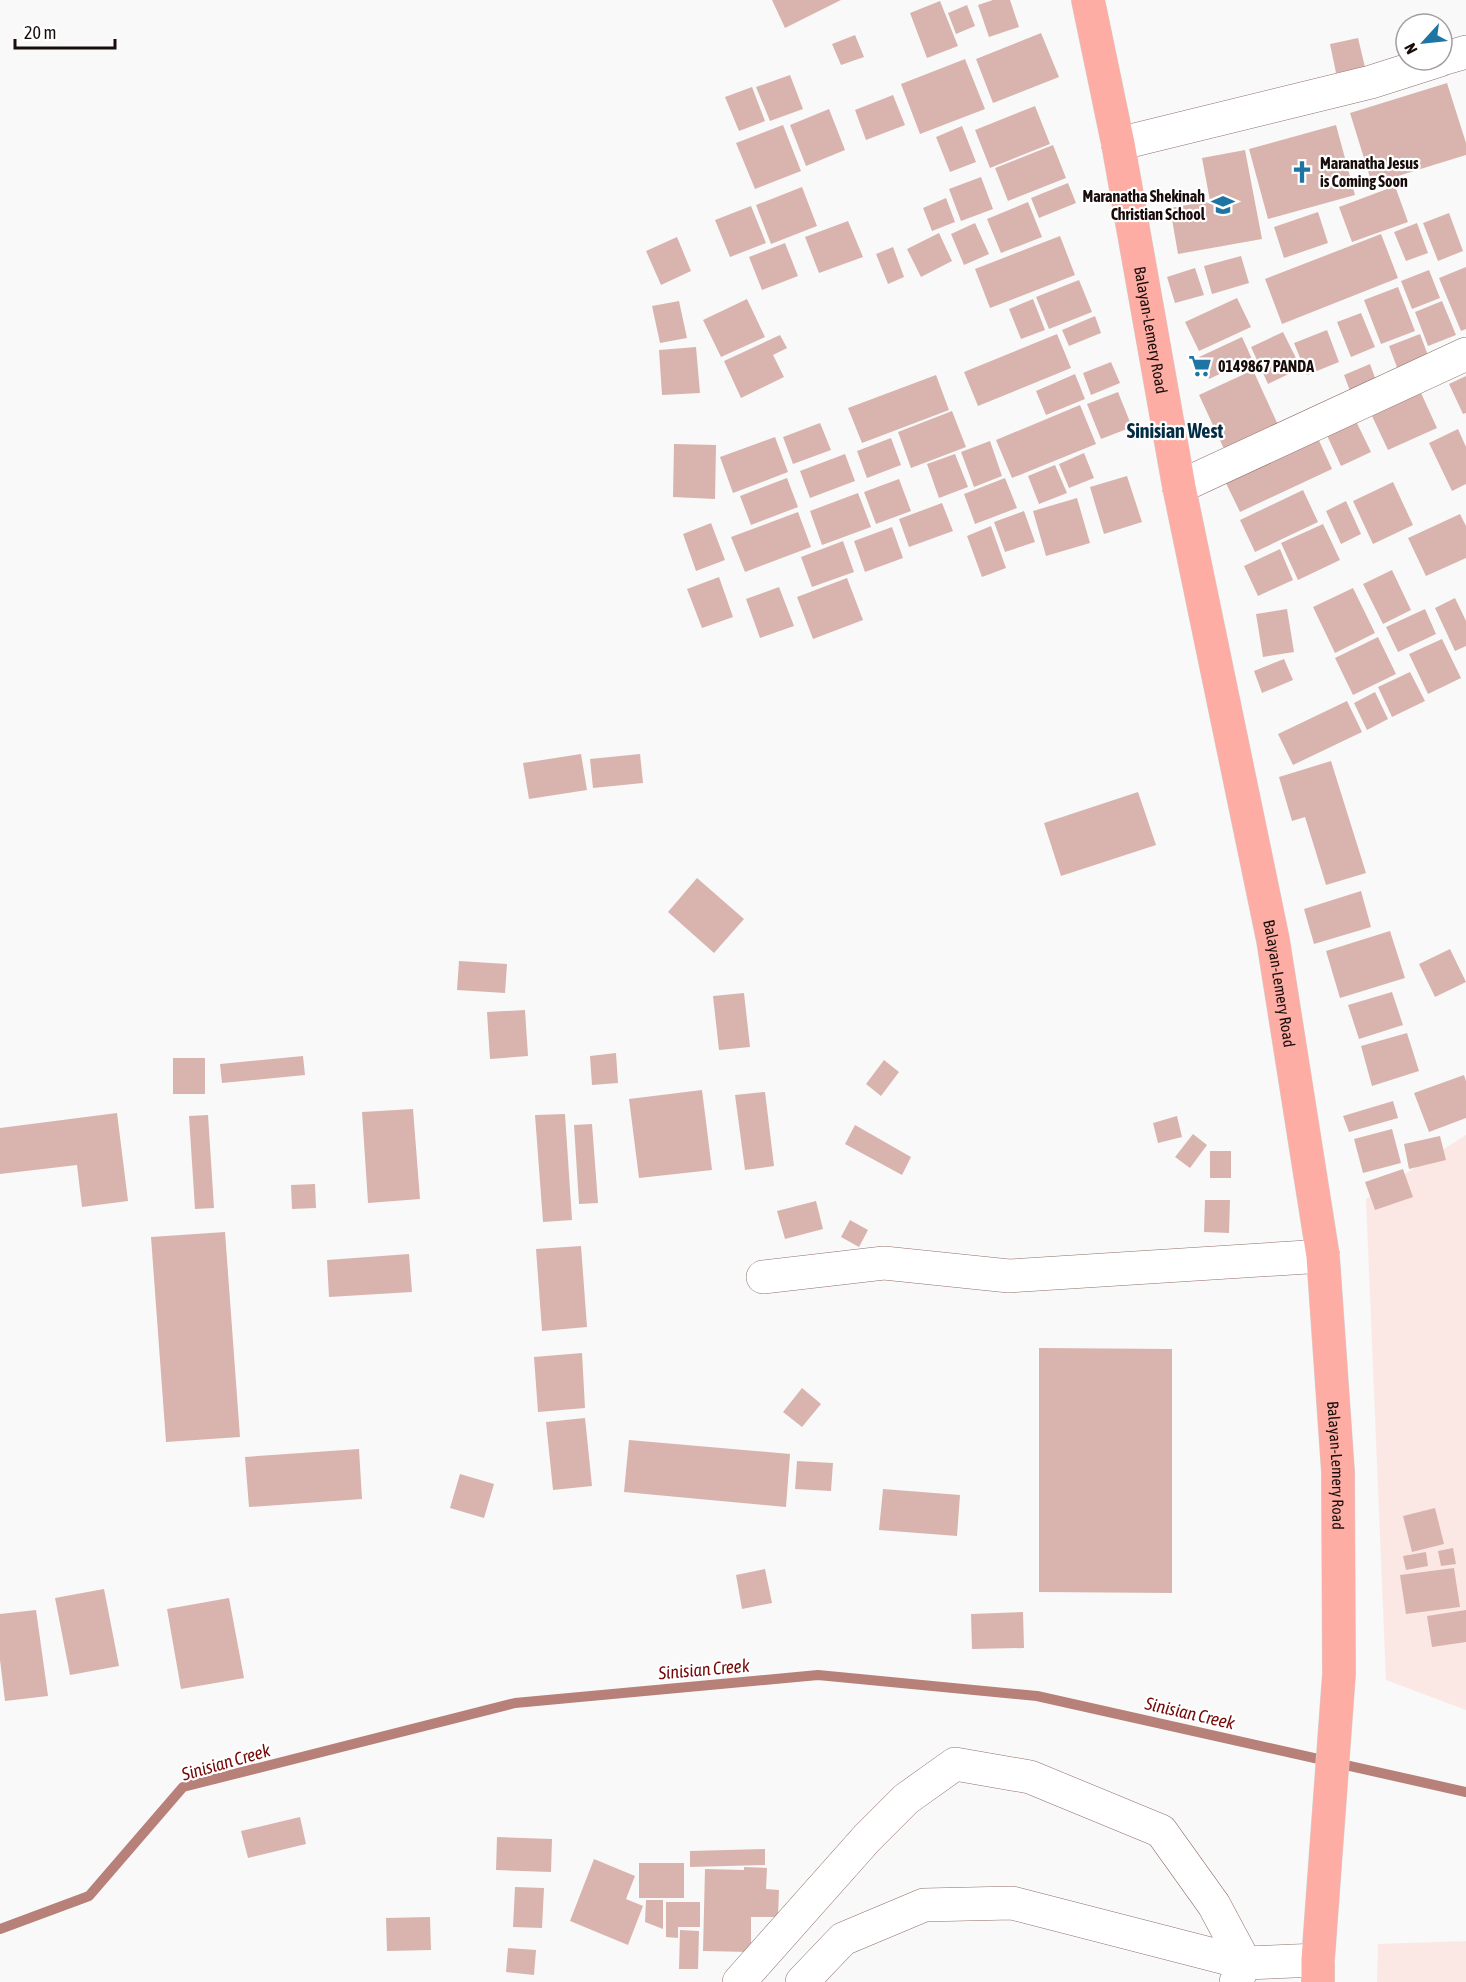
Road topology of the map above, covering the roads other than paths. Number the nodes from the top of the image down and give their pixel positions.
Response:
1 (1088, 0) edge
2 (1403, 72) edge
3 (1118, 144) junction
4 (1466, 354) edge
5 (1179, 487) junction
6 (1323, 1256) junction
7 (763, 1277) dead end
8 (1318, 1971) edge
9 (1240, 1972) edge
10 (739, 1982) edge
11 (802, 1982) edge

1 - 3 main road, Balayan-Lemery Road
2 - 3 street
3 - 5 main road, Balayan-Lemery Road
4 - 5 street
5 - 6 main road, Balayan-Lemery Road
6 - 7 street
6 - 8 main road, Balayan-Lemery Road
8 - 9 street
9 - 10 street
9 - 11 street

